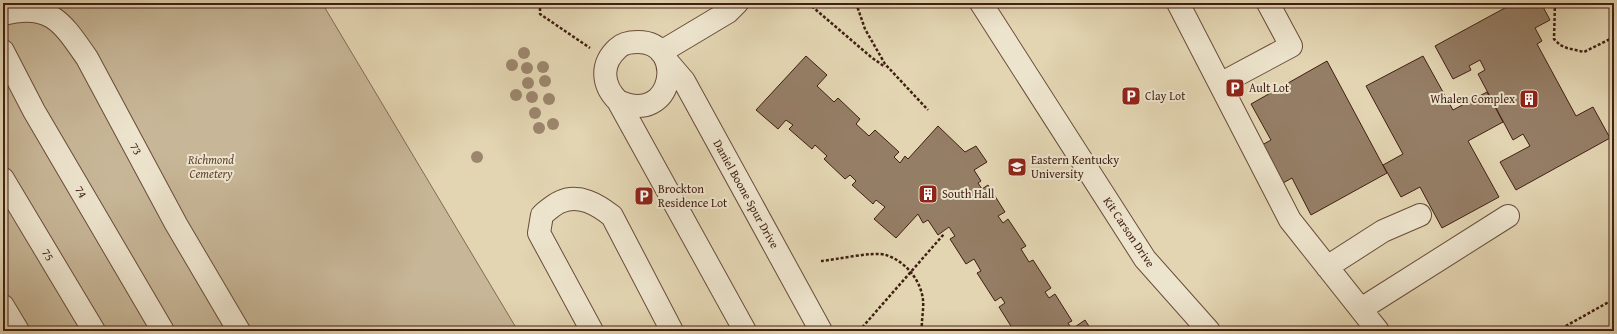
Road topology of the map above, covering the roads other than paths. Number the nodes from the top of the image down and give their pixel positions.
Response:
1 (737, 3) edge
2 (981, 3) edge
3 (1178, 3) edge
4 (1268, 3) edge
5 (3, 14) edge
6 (3, 51) edge
7 (663, 56) junction
8 (1220, 84) junction
9 (618, 101) junction
10 (3, 178) edge
11 (1420, 216) dead end
12 (1508, 216) dead end
13 (1326, 267) junction
14 (3, 306) edge
15 (1361, 309) junction
16 (18, 331) edge
17 (94, 331) edge
18 (163, 331) edge
19 (239, 331) edge
20 (592, 331) edge
21 (672, 331) edge
22 (745, 331) edge
23 (821, 331) edge
24 (1209, 331) edge
25 (1378, 331) edge

1 - 7 street
2 - 24 street, Kit Carson Drive
3 - 8 street
4 - 8 street
5 - 19 street, 73
6 - 18 street, 74
7 - 9 street
7 - 9 street
7 - 23 street, Daniel Boone Spur Drive
8 - 13 street
9 - 22 street
10 - 17 street, 75
11 - 13 street
12 - 15 street
13 - 15 street
14 - 16 street
15 - 25 street
20 - 21 street

